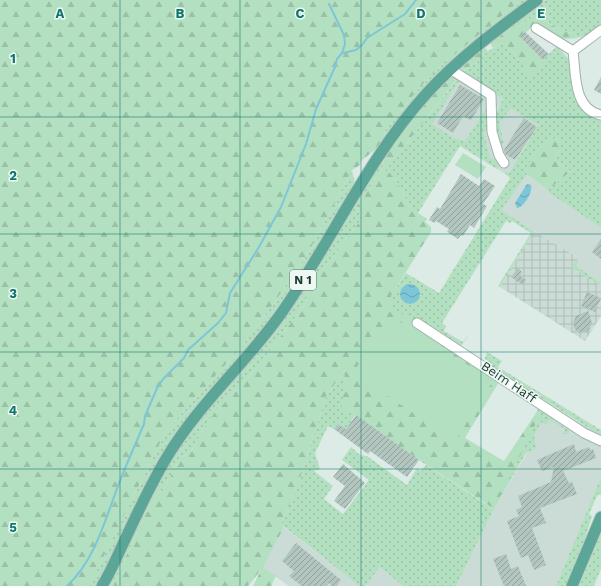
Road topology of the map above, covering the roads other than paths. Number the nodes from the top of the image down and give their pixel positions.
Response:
1 (537, 0) edge
2 (536, 28) dead end
3 (601, 30) edge
4 (573, 51) junction
5 (450, 69) junction
6 (601, 114) edge
7 (504, 163) dead end
8 (417, 323) dead end
9 (601, 441) edge
10 (601, 517) edge
11 (102, 586) edge
12 (572, 586) edge

1 - 5 main road, N 1
2 - 4 street
3 - 4 street
4 - 6 street
5 - 7 street
5 - 11 main road, N 1
8 - 9 street, Beim Haff
10 - 12 main road

